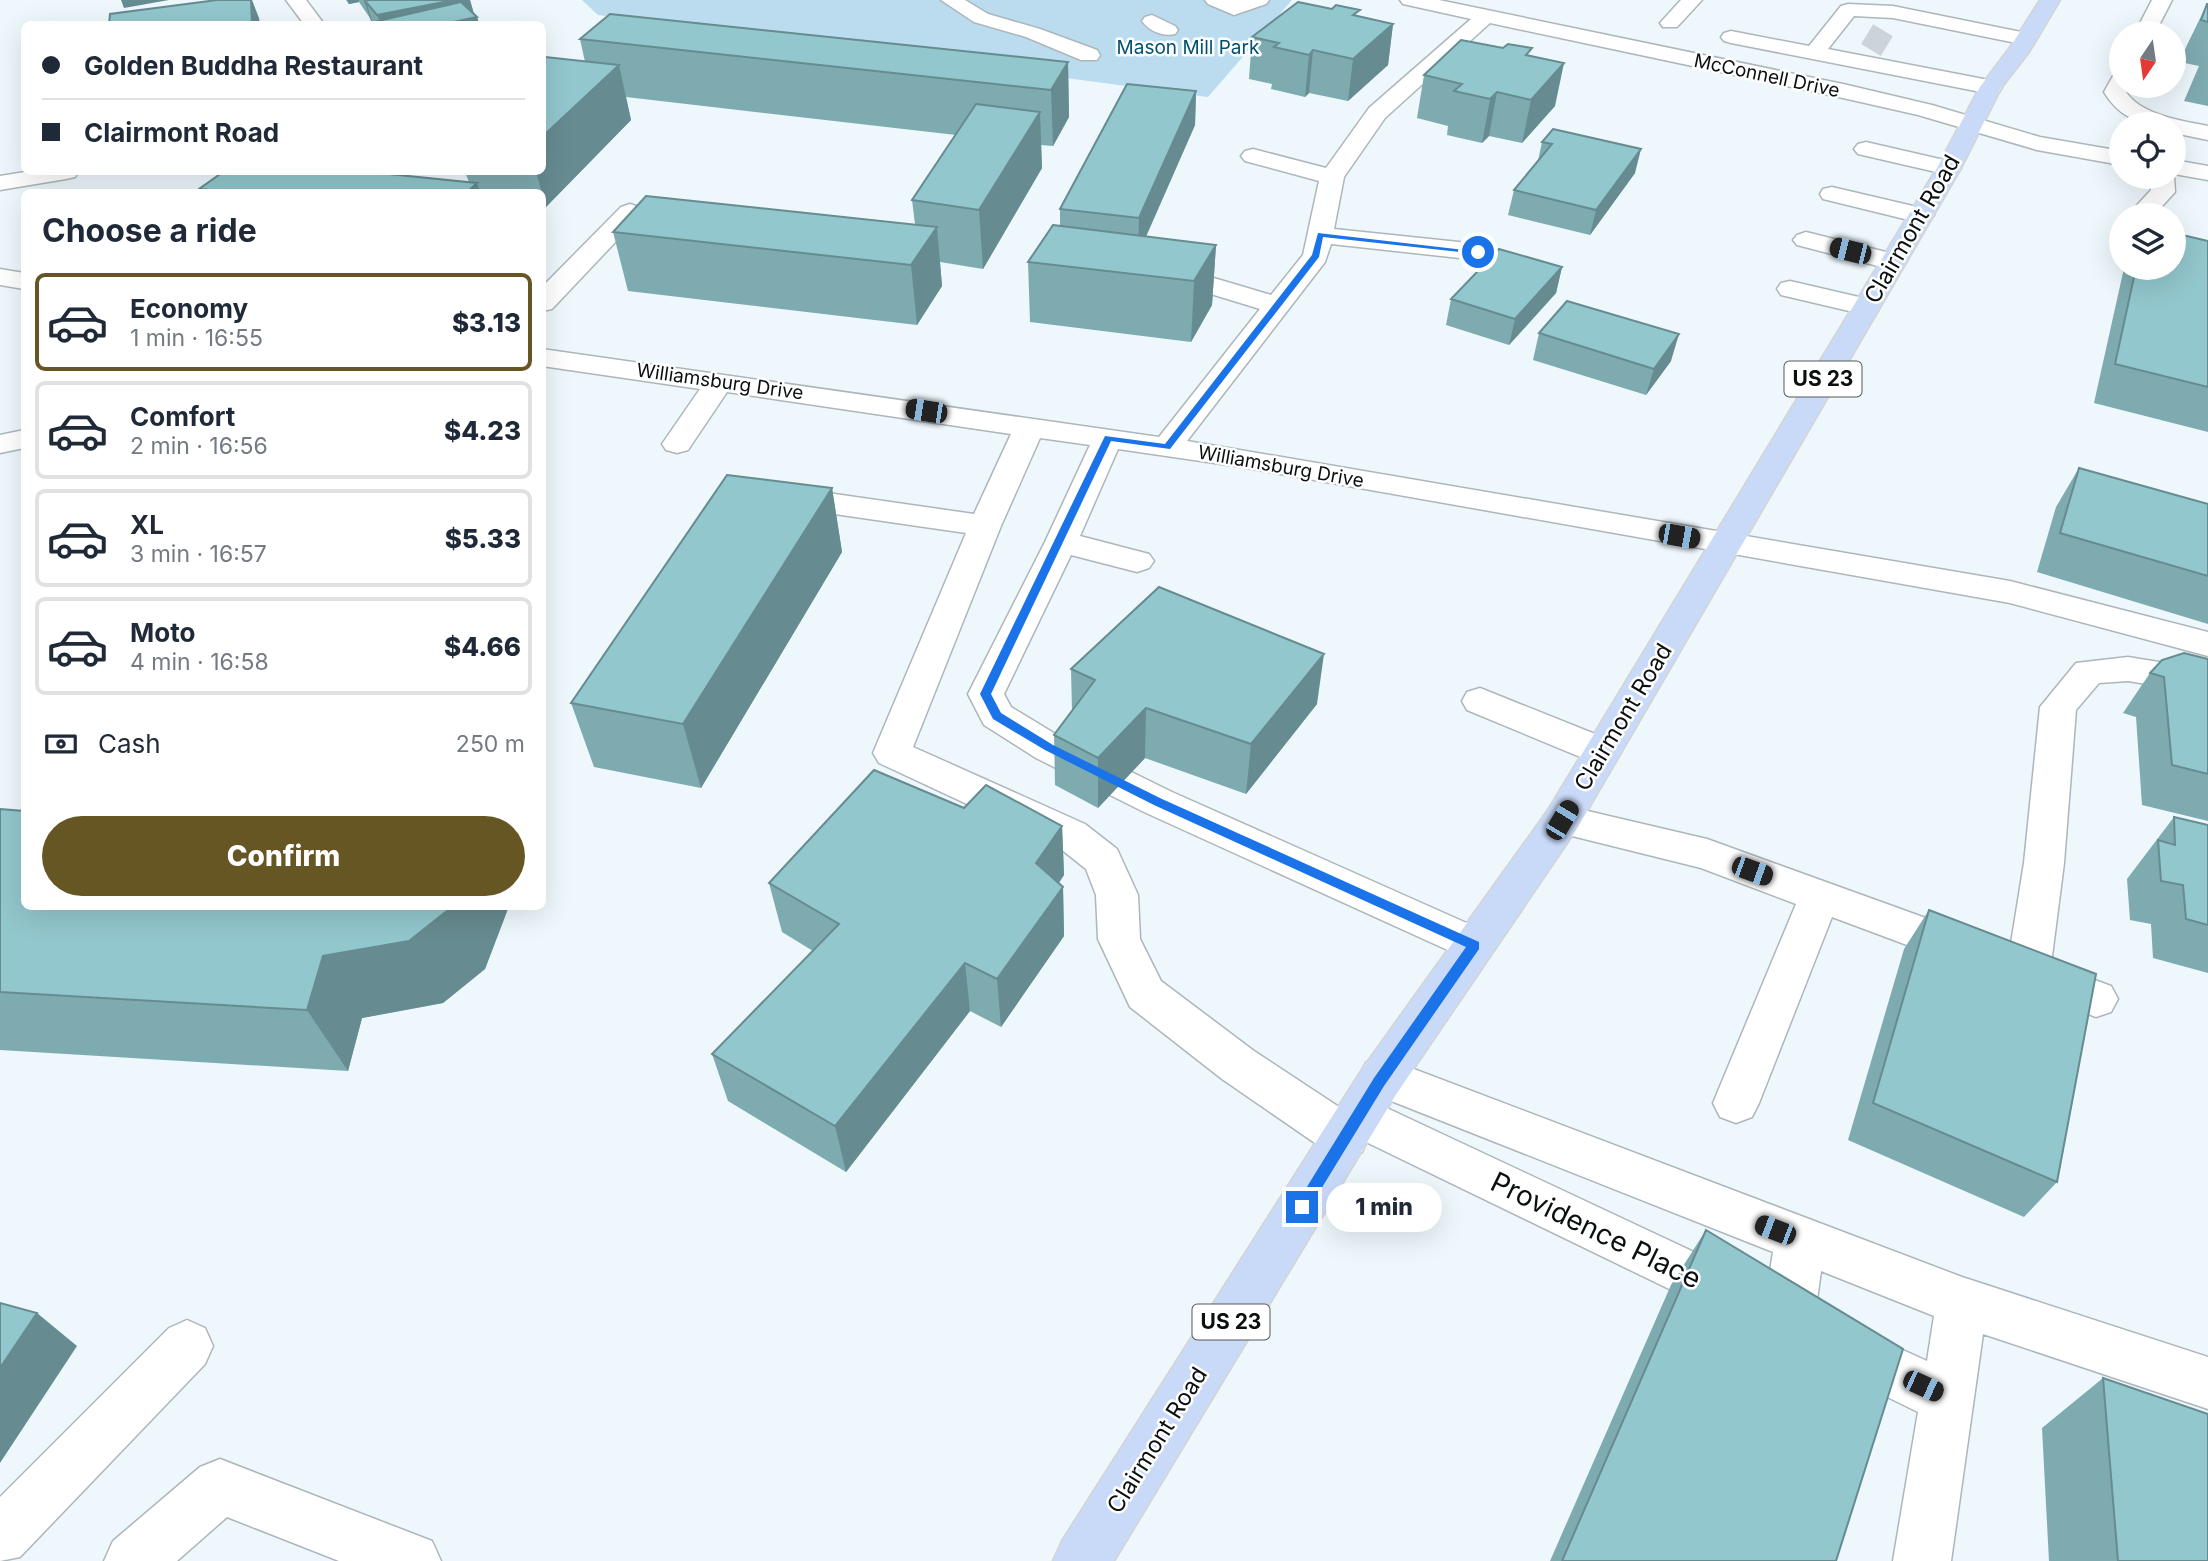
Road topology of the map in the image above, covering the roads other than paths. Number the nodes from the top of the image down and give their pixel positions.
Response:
1 (296, 0) edge
2 (951, 0) edge
3 (1259, 0) edge
4 (1410, 0) edge
5 (1692, 0) edge
6 (2050, 0) edge
7 (2162, 0) edge
8 (1225, 4) edge
9 (1491, 10) edge
10 (1023, 12) dead end
11 (312, 21) edge
12 (1937, 21) junction
13 (2151, 21) edge
14 (1670, 23) dead end
15 (1033, 33) junction
16 (1731, 37) dead end
17 (2026, 39) junction
18 (1814, 53) junction
19 (1089, 55) dead end
20 (1868, 56) junction
21 (1909, 69) junction
22 (1991, 86) junction
23 (1843, 91) junction
24 (2119, 98) edge
25 (2138, 112) edge
26 (1971, 123) junction
27 (2186, 128) edge
28 (2208, 133) edge
29 (1866, 149) dead end
30 (1253, 156) dead end
31 (2109, 156) edge
32 (1949, 168) junction
33 (2186, 169) edge
34 (2208, 173) edge
35 (48, 175) edge
36 (1332, 177) junction
37 (0, 183) edge
38 (2163, 189) edge
39 (1832, 194) dead end
40 (2152, 203) edge
41 (630, 212) edge
42 (1921, 215) junction
43 (1320, 235) junction
44 (1806, 240) dead end
45 (1478, 252) dead end
46 (1893, 262) junction
47 (0, 276) edge
48 (21, 280) edge
49 (1197, 281) edge
50 (1790, 289) dead end
51 (546, 299) edge
52 (1277, 306) junction
53 (1866, 307) junction
54 (546, 358) edge
55 (720, 381) junction
56 (1030, 426) junction
57 (1108, 438) junction
58 (21, 440) edge
59 (0, 444) edge
60 (677, 444) dead end
61 (1167, 447) junction
62 (786, 497) edge
63 (985, 526) junction
64 (1061, 542) junction
65 (1726, 544) junction
66 (1137, 561) dead end
67 (2208, 644) edge
68 (2208, 682) edge
69 (1480, 701) dead end
70 (1602, 752) junction
71 (1562, 820) junction
72 (1820, 896) junction
73 (1474, 945) junction
74 (2028, 974) junction
75 (2096, 999) edge
76 (1736, 1103) dead end
77 (1362, 1110) junction
78 (1800, 1240) junction
79 (1962, 1303) junction
80 (1787, 1322) junction
81 (187, 1346) dead end
82 (2208, 1383) edge
83 (1948, 1398) junction
84 (0, 1538) edge
85 (133, 1561) edge
86 (412, 1561) edge
87 (1082, 1561) edge
88 (1922, 1561) edge

1 - 11 street
2 - 15 street
3 - 8 street
4 - 9 street, McConnell Drive
5 - 14 street
6 - 17 main road, Clairmont Road / US 23
7 - 13 street
9 - 23 street, McConnell Drive
9 - 36 street
10 - 15 street
12 - 17 street
12 - 18 street
12 - 21 street
15 - 19 street
16 - 18 street
17 - 22 main road, Clairmont Road / US 23
18 - 20 street
20 - 21 street
20 - 23 street
21 - 22 street
22 - 26 main road, Clairmont Road / US 23
23 - 26 street, McConnell Drive
24 - 25 street
26 - 31 street, McConnell Drive
26 - 32 main road, Clairmont Road / US 23
27 - 28 street
29 - 32 street
30 - 36 street
32 - 42 main road, Clairmont Road / US 23
33 - 34 street
35 - 37 street
36 - 43 street
38 - 40 street
39 - 42 street
41 - 51 street
42 - 46 main road, Clairmont Road / US 23
43 - 45 street
43 - 52 street
44 - 46 street
46 - 53 main road, Clairmont Road / US 23
47 - 48 street
49 - 52 street
50 - 53 street
52 - 61 street
53 - 65 main road, Clairmont Road / US 23
54 - 55 street, Williamsburg Drive
55 - 56 street, Williamsburg Drive
55 - 60 street
56 - 57 street, Williamsburg Drive
56 - 63 street
57 - 61 street, Williamsburg Drive
57 - 64 street
58 - 59 street
61 - 65 street, Williamsburg Drive
62 - 63 street
63 - 77 street
64 - 66 street
64 - 73 street
65 - 67 street, Williamsburg Drive
65 - 70 main road, Clairmont Road / US 23
68 - 74 street
69 - 70 street
70 - 71 main road, Clairmont Road / US 23
71 - 72 street
71 - 73 main road, Clairmont Road / US 23
72 - 74 street
72 - 76 street
73 - 77 main road, Clairmont Road / US 23
74 - 75 street
77 - 78 street
77 - 80 street, Providence Place
77 - 87 main road, Clairmont Road / US 23
78 - 79 street
78 - 80 street
79 - 82 street
79 - 83 street
80 - 83 street, Providence Place
81 - 84 street
83 - 88 street
85 - 86 street

